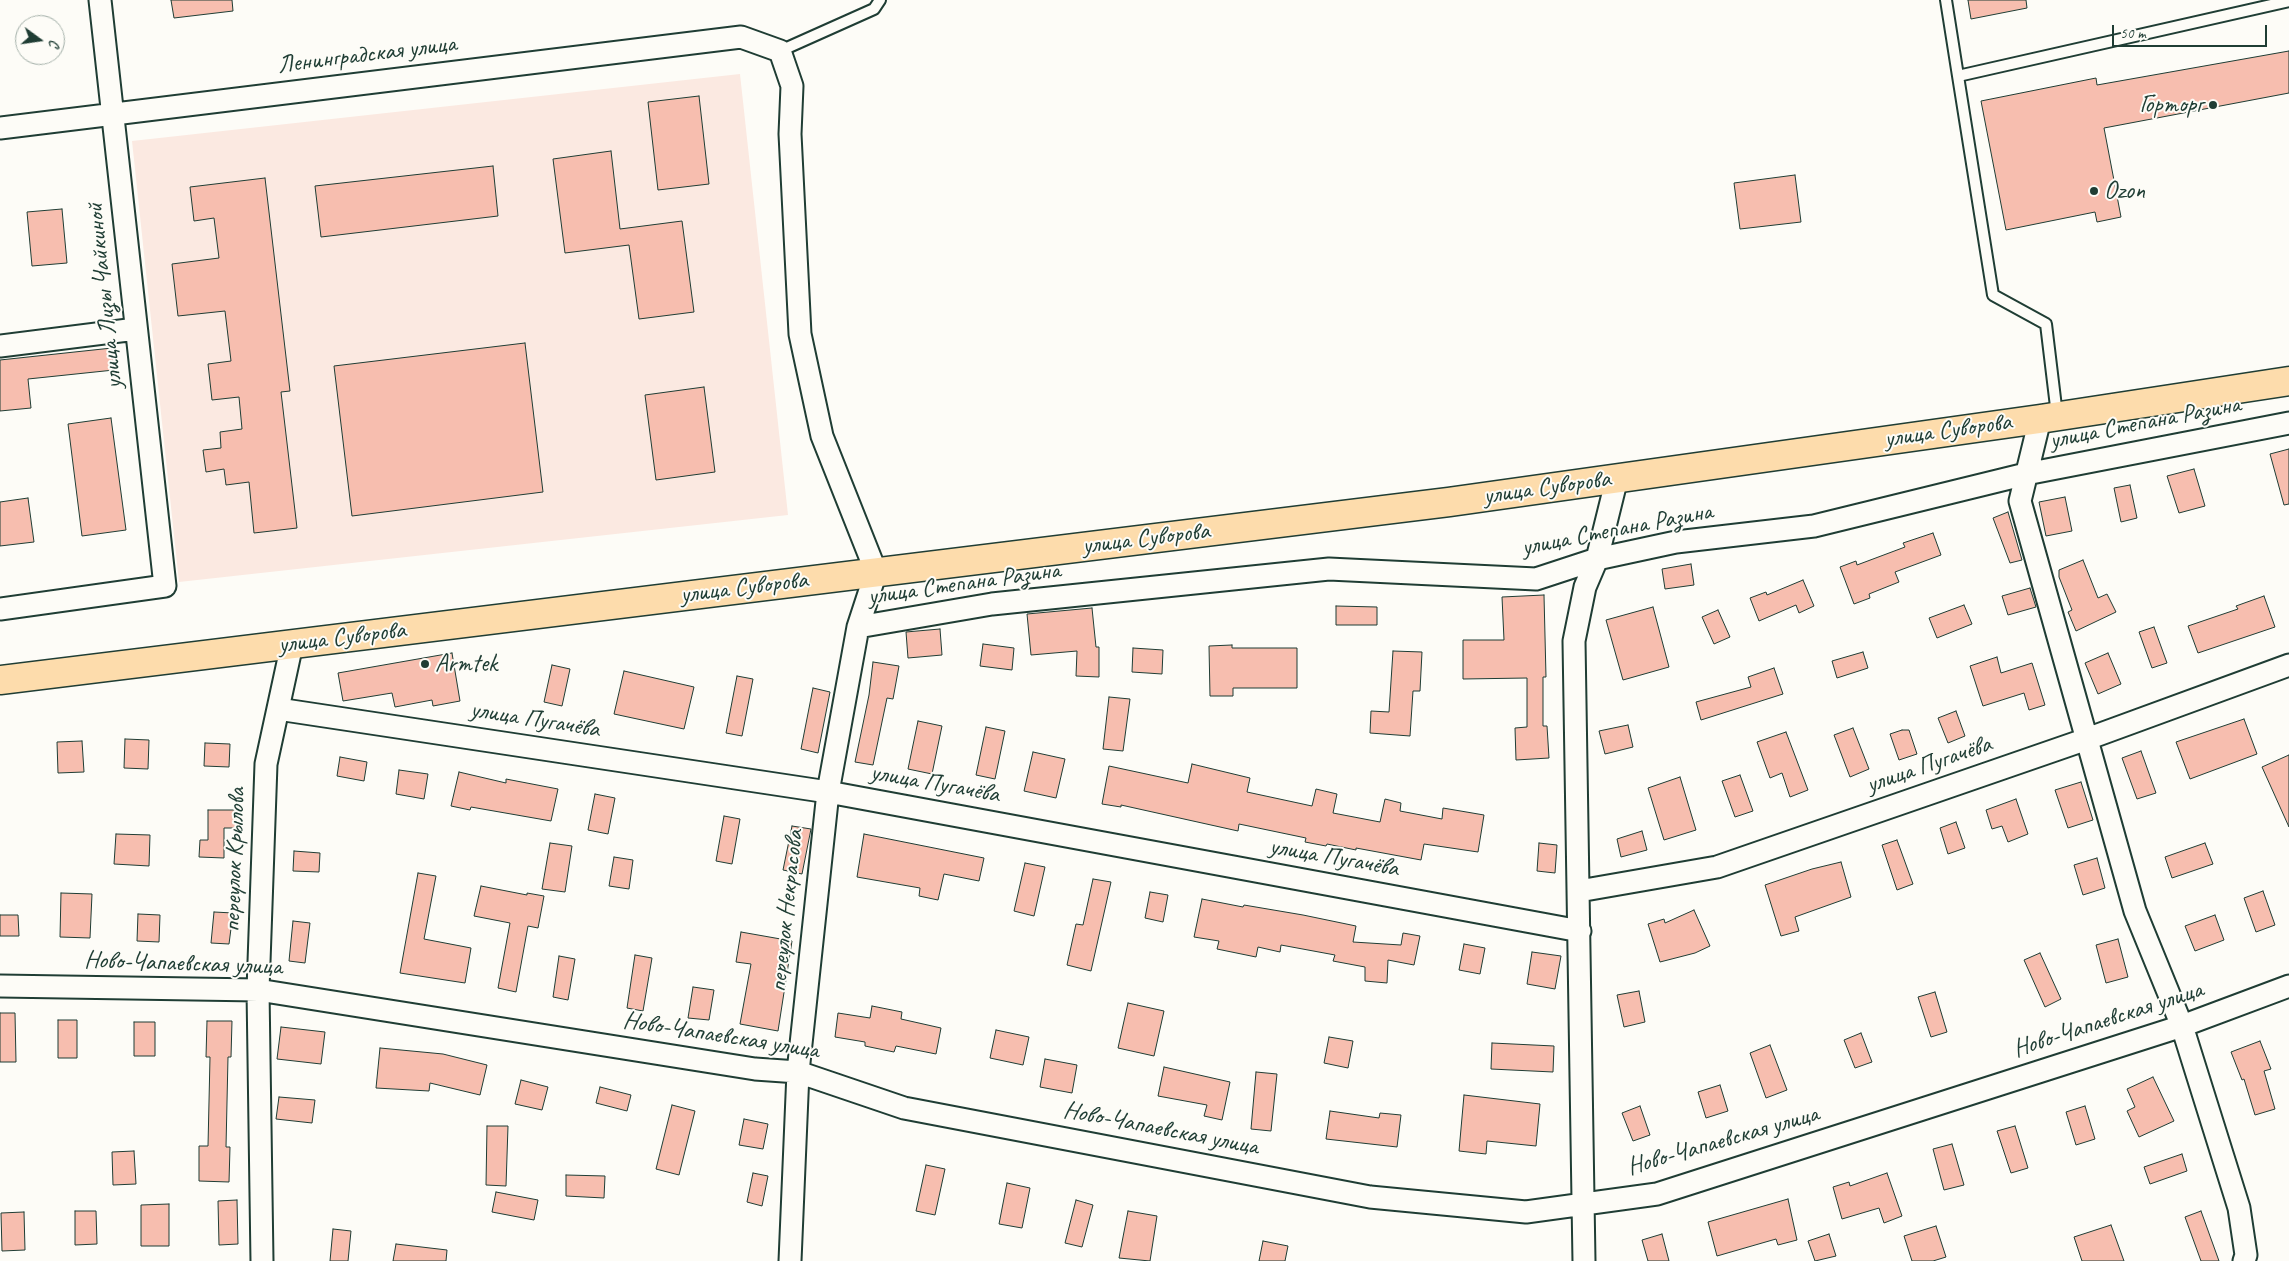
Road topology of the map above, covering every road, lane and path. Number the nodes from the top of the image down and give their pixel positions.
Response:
1 (100, 0) edge
2 (880, 0) edge
3 (1946, 0) edge
4 (2289, 1) edge
5 (780, 51) junction
6 (1958, 76) junction
7 (113, 113) junction
8 (0, 128) edge
9 (136, 329) junction
10 (0, 346) edge
11 (2289, 381) edge
12 (2049, 417) junction
13 (2289, 423) edge
14 (2026, 474) junction
15 (1617, 478) junction
16 (1597, 558) junction
17 (876, 572) junction
18 (0, 609) edge
19 (858, 627) junction
20 (292, 644) junction
21 (2289, 665) edge
22 (0, 680) edge
23 (278, 709) junction
24 (2087, 740) junction
25 (828, 792) junction
26 (1579, 891) junction
27 (1580, 931) junction
28 (0, 986) edge
29 (2289, 986) edge
30 (258, 990) junction
31 (2182, 1026) junction
32 (798, 1072) junction
33 (1582, 1204) junction
34 (262, 1261) edge
35 (790, 1261) edge
36 (1584, 1261) edge
37 (2244, 1261) edge

1 - 7 street, улица Лизы Чайкиной
2 - 5 lane
3 - 6 lane
4 - 6 lane
5 - 7 street, Ленинградская улица
5 - 17 street
6 - 12 lane
7 - 8 street, Ленинградская улица
7 - 9 street, улица Лизы Чайкиной
9 - 10 street
9 - 18 street, улица Лизы Чайкиной
11 - 12 main road, улица Суворова
12 - 14 street
12 - 15 main road, улица Суворова
13 - 14 street, улица Степана Разина
14 - 16 street, улица Степана Разина
14 - 24 street
15 - 16 street
15 - 17 main road, улица Суворова
16 - 19 street, улица Степана Разина
16 - 26 street
17 - 19 street, переулок Некрасова
17 - 20 main road, улица Суворова
19 - 25 street, переулок Некрасова
20 - 22 main road, улица Суворова
20 - 23 street, переулок Крылова
21 - 24 street, улица Пугачёва
23 - 25 street, улица Пугачёва
23 - 30 street, переулок Крылова
24 - 26 street, улица Пугачёва
24 - 31 street
25 - 27 street, улица Пугачёва
25 - 32 street, переулок Некрасова
26 - 27 street
27 - 33 street
28 - 30 street, Ново-Чапаевская улица
29 - 31 street, Ново-Чапаевская улица
30 - 32 street, Ново-Чапаевская улица
30 - 34 street, переулок Крылова
31 - 33 street, Ново-Чапаевская улица
31 - 37 street
32 - 33 street, Ново-Чапаевская улица
32 - 35 street, переулок Некрасова
33 - 36 street

